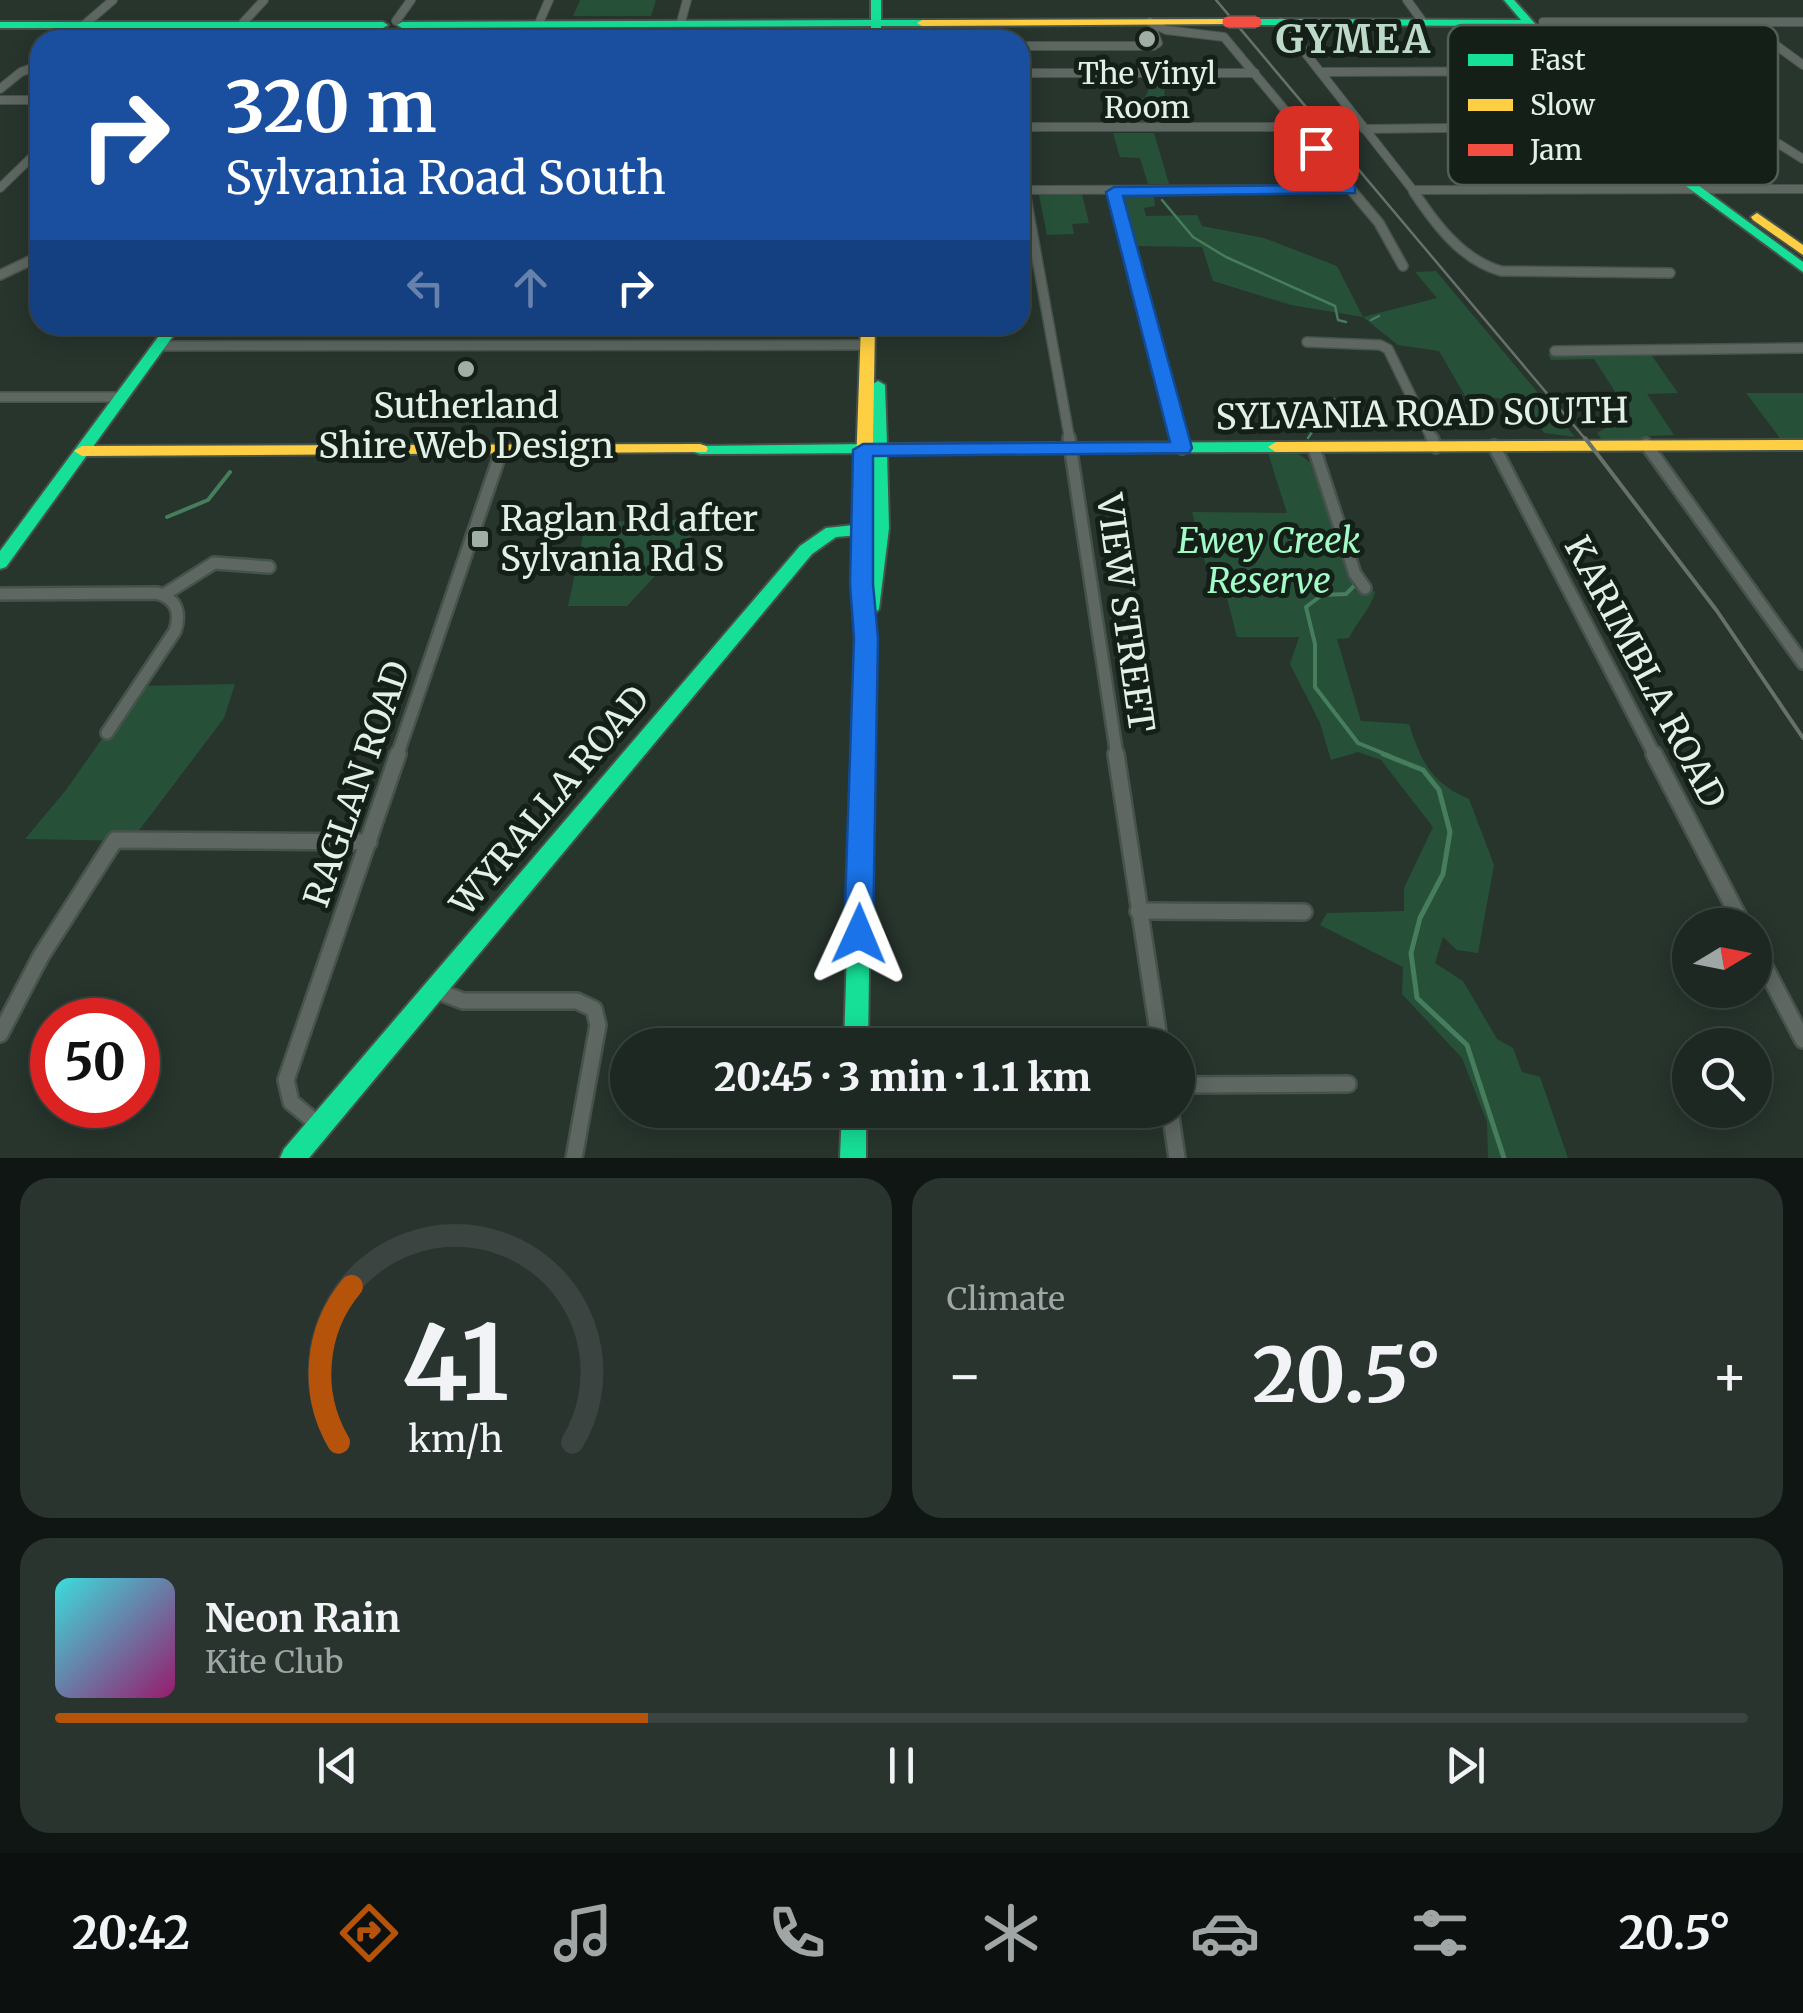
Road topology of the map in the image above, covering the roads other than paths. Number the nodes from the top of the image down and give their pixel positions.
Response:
1 (113, 0) edge
2 (264, 0) edge
3 (410, 0) edge
4 (550, 0) edge
5 (687, 0) edge
6 (876, 0) edge
7 (887, 0) edge
8 (1406, 0) edge
9 (1509, 0) edge
10 (1523, 0) edge
11 (540, 22) junction
12 (681, 22) junction
13 (1280, 22) junction
14 (1423, 22) junction
15 (1536, 22) junction
16 (1744, 22) junction
17 (1803, 22) edge
18 (0, 25) edge
19 (84, 25) junction
20 (241, 25) junction
21 (1153, 25) junction
22 (1538, 25) edge
23 (1539, 25) edge
24 (1747, 25) edge
25 (390, 28) edge
26 (841, 30) edge
27 (881, 30) edge
28 (881, 30) edge
29 (959, 30) edge
30 (1030, 46) edge
31 (1778, 50) edge
32 (1803, 65) edge
33 (30, 69) edge
34 (1255, 72) junction
35 (1322, 72) junction
36 (1448, 72) edge
37 (1030, 73) edge
38 (0, 89) edge
39 (0, 100) edge
40 (30, 100) edge
41 (1030, 127) edge
42 (1299, 127) junction
43 (1448, 128) edge
44 (1364, 129) junction
45 (1779, 144) dead end
46 (30, 158) edge
47 (1803, 159) edge
48 (1692, 185) edge
49 (1712, 185) edge
50 (0, 188) edge
51 (1803, 189) edge
52 (1030, 190) edge
53 (1350, 190) junction
54 (1413, 190) junction
55 (1698, 190) junction
56 (1718, 190) junction
57 (1114, 192) junction
58 (1030, 232) edge
59 (1803, 251) edge
60 (30, 261) edge
61 (1402, 266) dead end
62 (1803, 268) edge
63 (1670, 273) dead end
64 (0, 275) edge
65 (166, 335) edge
66 (868, 335) edge
67 (878, 335) edge
68 (1307, 342) dead end
69 (868, 345) junction
70 (158, 346) junction
71 (1803, 348) edge
72 (1555, 351) dead end
73 (0, 397) edge
74 (120, 397) junction
75 (1646, 444) junction
76 (1494, 446) junction
77 (1803, 446) edge
78 (1436, 447) junction
79 (1182, 448) junction
80 (1314, 448) junction
81 (502, 449) junction
82 (1071, 449) junction
83 (872, 450) junction
84 (82, 451) junction
85 (861, 528) junction
86 (881, 528) junction
87 (0, 563) edge
88 (269, 567) dead end
89 (1365, 588) dead end
90 (0, 594) edge
91 (164, 594) junction
92 (866, 638) junction
93 (1803, 664) edge
94 (108, 733) dead end
95 (369, 842) junction
96 (1734, 908) edge
97 (1138, 911) junction
98 (1304, 912) dead end
99 (1772, 981) edge
100 (433, 990) junction
101 (856, 1028) edge
102 (1157, 1028) edge
103 (0, 1034) edge
104 (1803, 1040) edge
105 (1348, 1084) dead end
106 (1195, 1085) edge
107 (320, 1126) junction
108 (854, 1128) edge
109 (1173, 1128) edge
110 (292, 1158) edge
111 (574, 1158) edge
112 (853, 1158) edge
113 (1177, 1158) edge

1 - 19 street
2 - 20 street
3 - 25 street
4 - 11 street
5 - 12 street
6 - 27 street
7 - 28 street
8 - 14 street
9 - 15 street
10 - 15 street
11 - 12 street
11 - 25 street
12 - 26 street
13 - 14 street
13 - 21 street, bridge
13 - 35 street
14 - 15 street
15 - 16 street
15 - 22 street
15 - 23 street
16 - 17 street
16 - 24 street
18 - 19 street
19 - 20 street
20 - 25 street
21 - 29 street
21 - 30 street
21 - 34 street
31 - 32 street
33 - 38 street
34 - 37 street
34 - 42 street
35 - 36 street
35 - 44 street
39 - 40 street
41 - 42 street
42 - 53 street
43 - 44 street
44 - 54 street
45 - 47 street
46 - 50 street
48 - 55 street
49 - 56 street
51 - 56 street
52 - 57 street
53 - 57 street
53 - 61 street
54 - 55 street
54 - 63 street
55 - 56 street
55 - 62 street
56 - 59 street
57 - 79 street
58 - 82 street, VIEW STREET
60 - 64 street
65 - 70 street
66 - 69 street
67 - 83 street
68 - 78 street
69 - 70 street
69 - 83 street
70 - 74 street
71 - 72 street
73 - 74 street
74 - 84 street
75 - 76 street, SYLVANIA ROAD SOUTH
75 - 77 street, SYLVANIA ROAD SOUTH
75 - 93 street
76 - 78 street, SYLVANIA ROAD SOUTH
76 - 96 street, KARIMBLA ROAD
78 - 80 street, SYLVANIA ROAD SOUTH
79 - 80 street, SYLVANIA ROAD SOUTH
79 - 82 street, SYLVANIA ROAD SOUTH
80 - 89 street
81 - 83 street, SYLVANIA ROAD SOUTH
81 - 84 street, SYLVANIA ROAD SOUTH
81 - 95 street, RAGLAN ROAD
82 - 83 street, SYLVANIA ROAD SOUTH
82 - 97 street, VIEW STREET
83 - 85 street
83 - 86 street
84 - 87 street
85 - 86 street, WYRALLA ROAD
85 - 92 street
85 - 100 street, WYRALLA ROAD
86 - 92 street
88 - 91 street
90 - 91 street
91 - 94 street
92 - 101 street
95 - 103 street
95 - 107 street, RAGLAN ROAD
97 - 98 street
97 - 102 street, VIEW STREET
99 - 104 street
100 - 107 street, WYRALLA ROAD
100 - 111 street
105 - 106 street
107 - 110 street, WYRALLA ROAD
108 - 112 street
109 - 113 street

